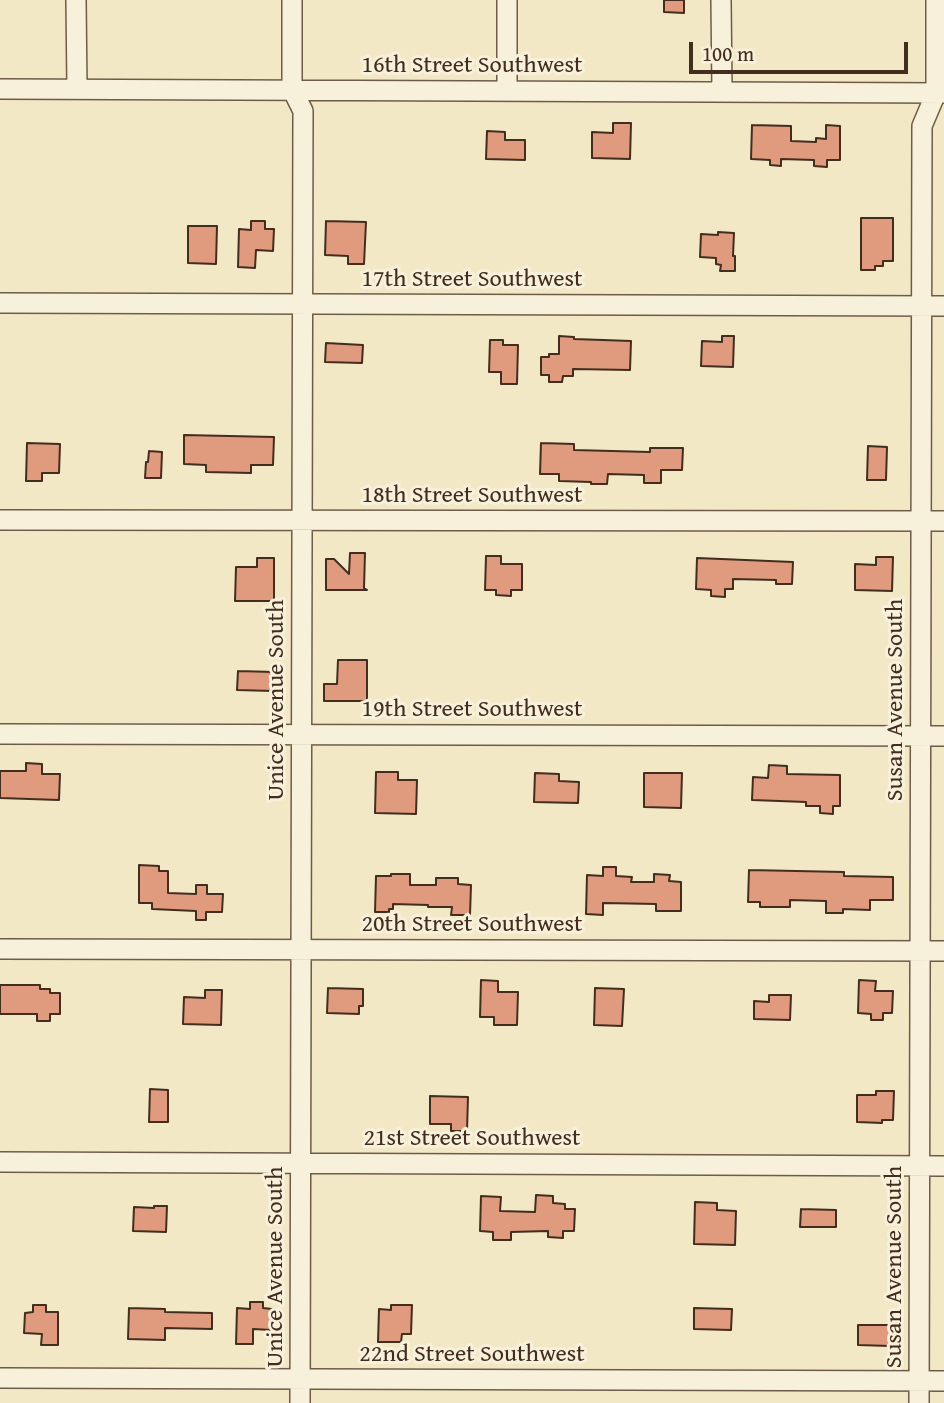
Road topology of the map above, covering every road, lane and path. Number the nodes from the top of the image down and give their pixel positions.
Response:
1 (76, 0) edge
2 (292, 0) edge
3 (507, 0) edge
4 (721, 0) edge
5 (936, 0) edge
6 (0, 89) edge
7 (77, 89) junction
8 (292, 89) junction
9 (507, 90) junction
10 (722, 91) junction
11 (940, 93) edge
12 (0, 303) edge
13 (303, 304) junction
14 (922, 306) junction
15 (944, 306) edge
16 (0, 520) edge
17 (302, 520) junction
18 (922, 521) junction
19 (944, 521) edge
20 (0, 734) edge
21 (301, 735) junction
22 (921, 736) junction
23 (944, 737) edge
24 (0, 949) edge
25 (301, 950) junction
26 (920, 951) junction
27 (944, 951) edge
28 (0, 1162) edge
29 (300, 1163) junction
30 (919, 1166) junction
31 (944, 1166) edge
32 (0, 1378) edge
33 (300, 1379) junction
34 (919, 1381) junction
35 (944, 1381) edge
36 (300, 1403) edge
37 (919, 1403) edge

1 - 7 street
2 - 8 street, Unice Avenue South
3 - 9 street
4 - 10 street
5 - 11 street, Susan Avenue South
6 - 7 street, 16th Street Southwest
7 - 8 street, 16th Street Southwest
8 - 9 street, 16th Street Southwest
8 - 13 street, Unice Avenue South
9 - 10 street, 16th Street Southwest
10 - 11 street, 16th Street Southwest
11 - 14 street, Susan Avenue South
12 - 13 street, 17th Street Southwest
13 - 14 street, 17th Street Southwest
13 - 17 street, Unice Avenue South
14 - 15 street, 17th Street Southwest
14 - 18 street, Susan Avenue South
16 - 17 street, 18th Street Southwest
17 - 18 street, 18th Street Southwest
17 - 21 street, Unice Avenue South
18 - 19 street, 18th Street Southwest
18 - 22 street, Susan Avenue South
20 - 21 street, 19th Street Southwest
21 - 22 street, 19th Street Southwest
21 - 25 street, Unice Avenue South
22 - 23 street, 19th Street Southwest
22 - 26 street, Susan Avenue South
24 - 25 street, 20th Street Southwest
25 - 26 street, 20th Street Southwest
25 - 29 street, Unice Avenue South
26 - 27 street, 20th Street Southwest
26 - 30 street, Susan Avenue South
28 - 29 street, 21st Street Southwest
29 - 30 street, 21st Street Southwest
29 - 33 street, Unice Avenue South
30 - 31 street, 21st Street Southwest
30 - 34 street, Susan Avenue South
32 - 33 street, 22nd Street Southwest
33 - 34 street, 22nd Street Southwest
33 - 36 street, Unice Avenue South
34 - 35 street, 22nd Street Southwest
34 - 37 street, Susan Avenue South

